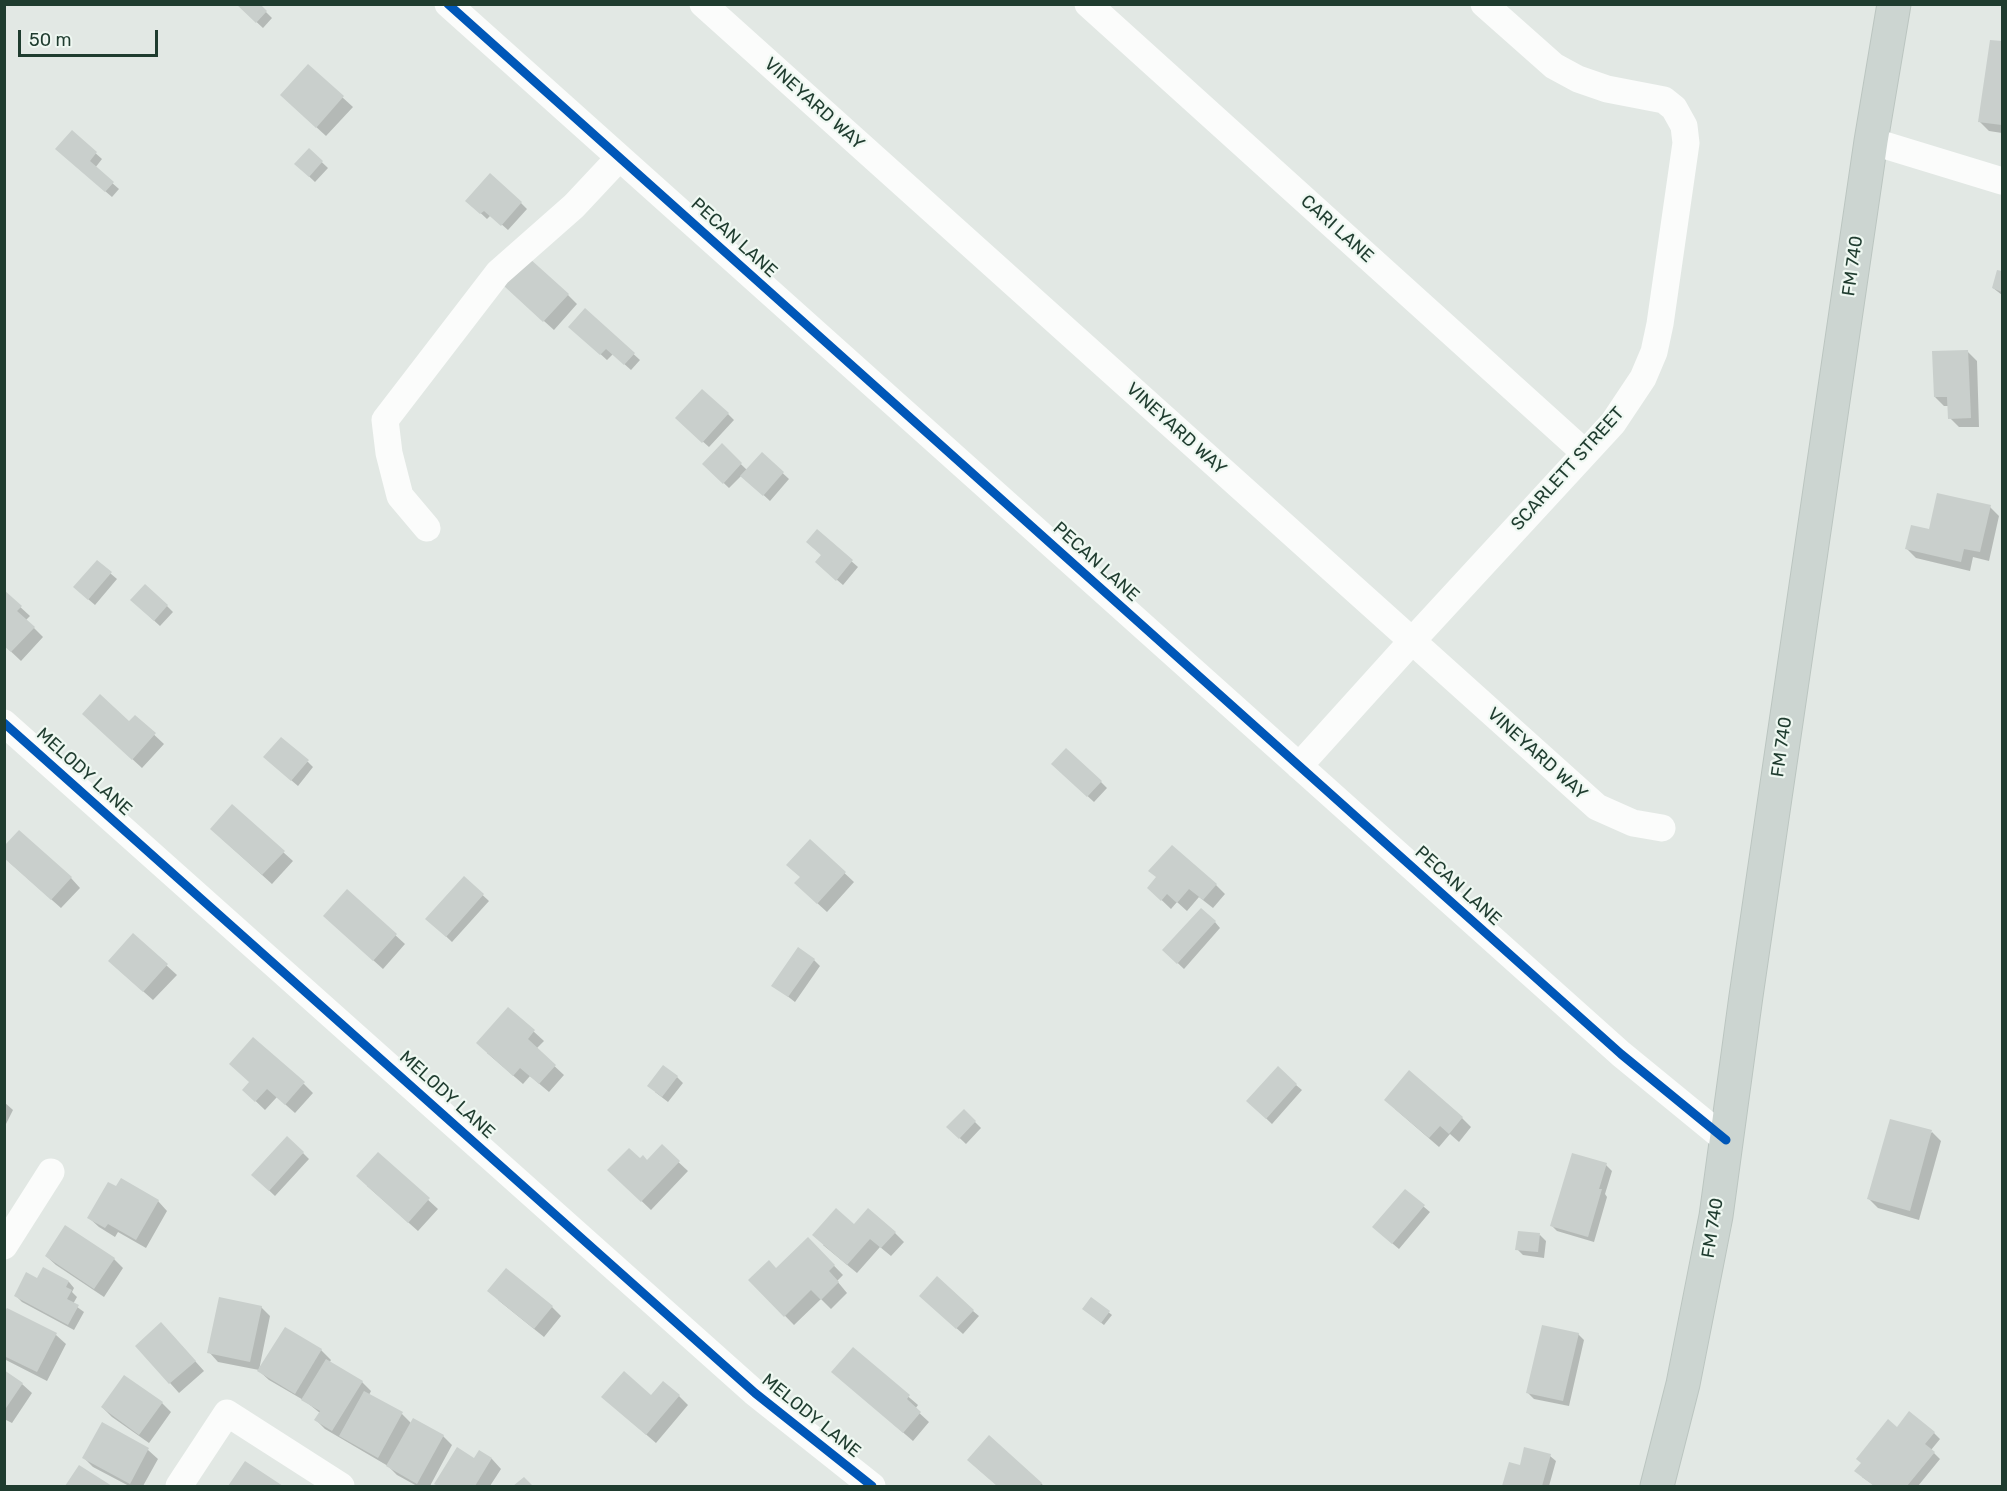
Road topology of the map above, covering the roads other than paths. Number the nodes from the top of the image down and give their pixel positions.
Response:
1 (448, 4) edge
2 (703, 4) edge
3 (1088, 4) edge
4 (1484, 4) edge
5 (1894, 4) edge
6 (1872, 141) junction
7 (619, 158) junction
8 (2002, 180) edge
9 (1586, 453) junction
10 (427, 528) dead end
11 (1412, 640) junction
12 (4, 723) edge
13 (1299, 766) junction
14 (1662, 828) dead end
15 (1726, 1140) junction
16 (51, 1172) dead end
17 (4, 1246) edge
18 (179, 1486) edge
19 (341, 1486) edge
20 (872, 1486) edge
21 (1657, 1486) edge

1 - 7 street, PECAN LANE
2 - 11 street, VINEYARD WAY
3 - 9 street, CARI LANE
4 - 9 street, SCARLETT STREET
5 - 6 main road, FM 740 / FM 740
6 - 8 street
6 - 15 main road, FM 740 / FM 740
7 - 10 street
7 - 13 street, PECAN LANE
9 - 11 street, SCARLETT STREET
11 - 13 street, SCARLETT STREET
11 - 14 street, VINEYARD WAY
12 - 20 street, MELODY LANE
13 - 15 street, PECAN LANE
15 - 21 main road, FM 740 / FM 740
16 - 17 street
18 - 19 street

